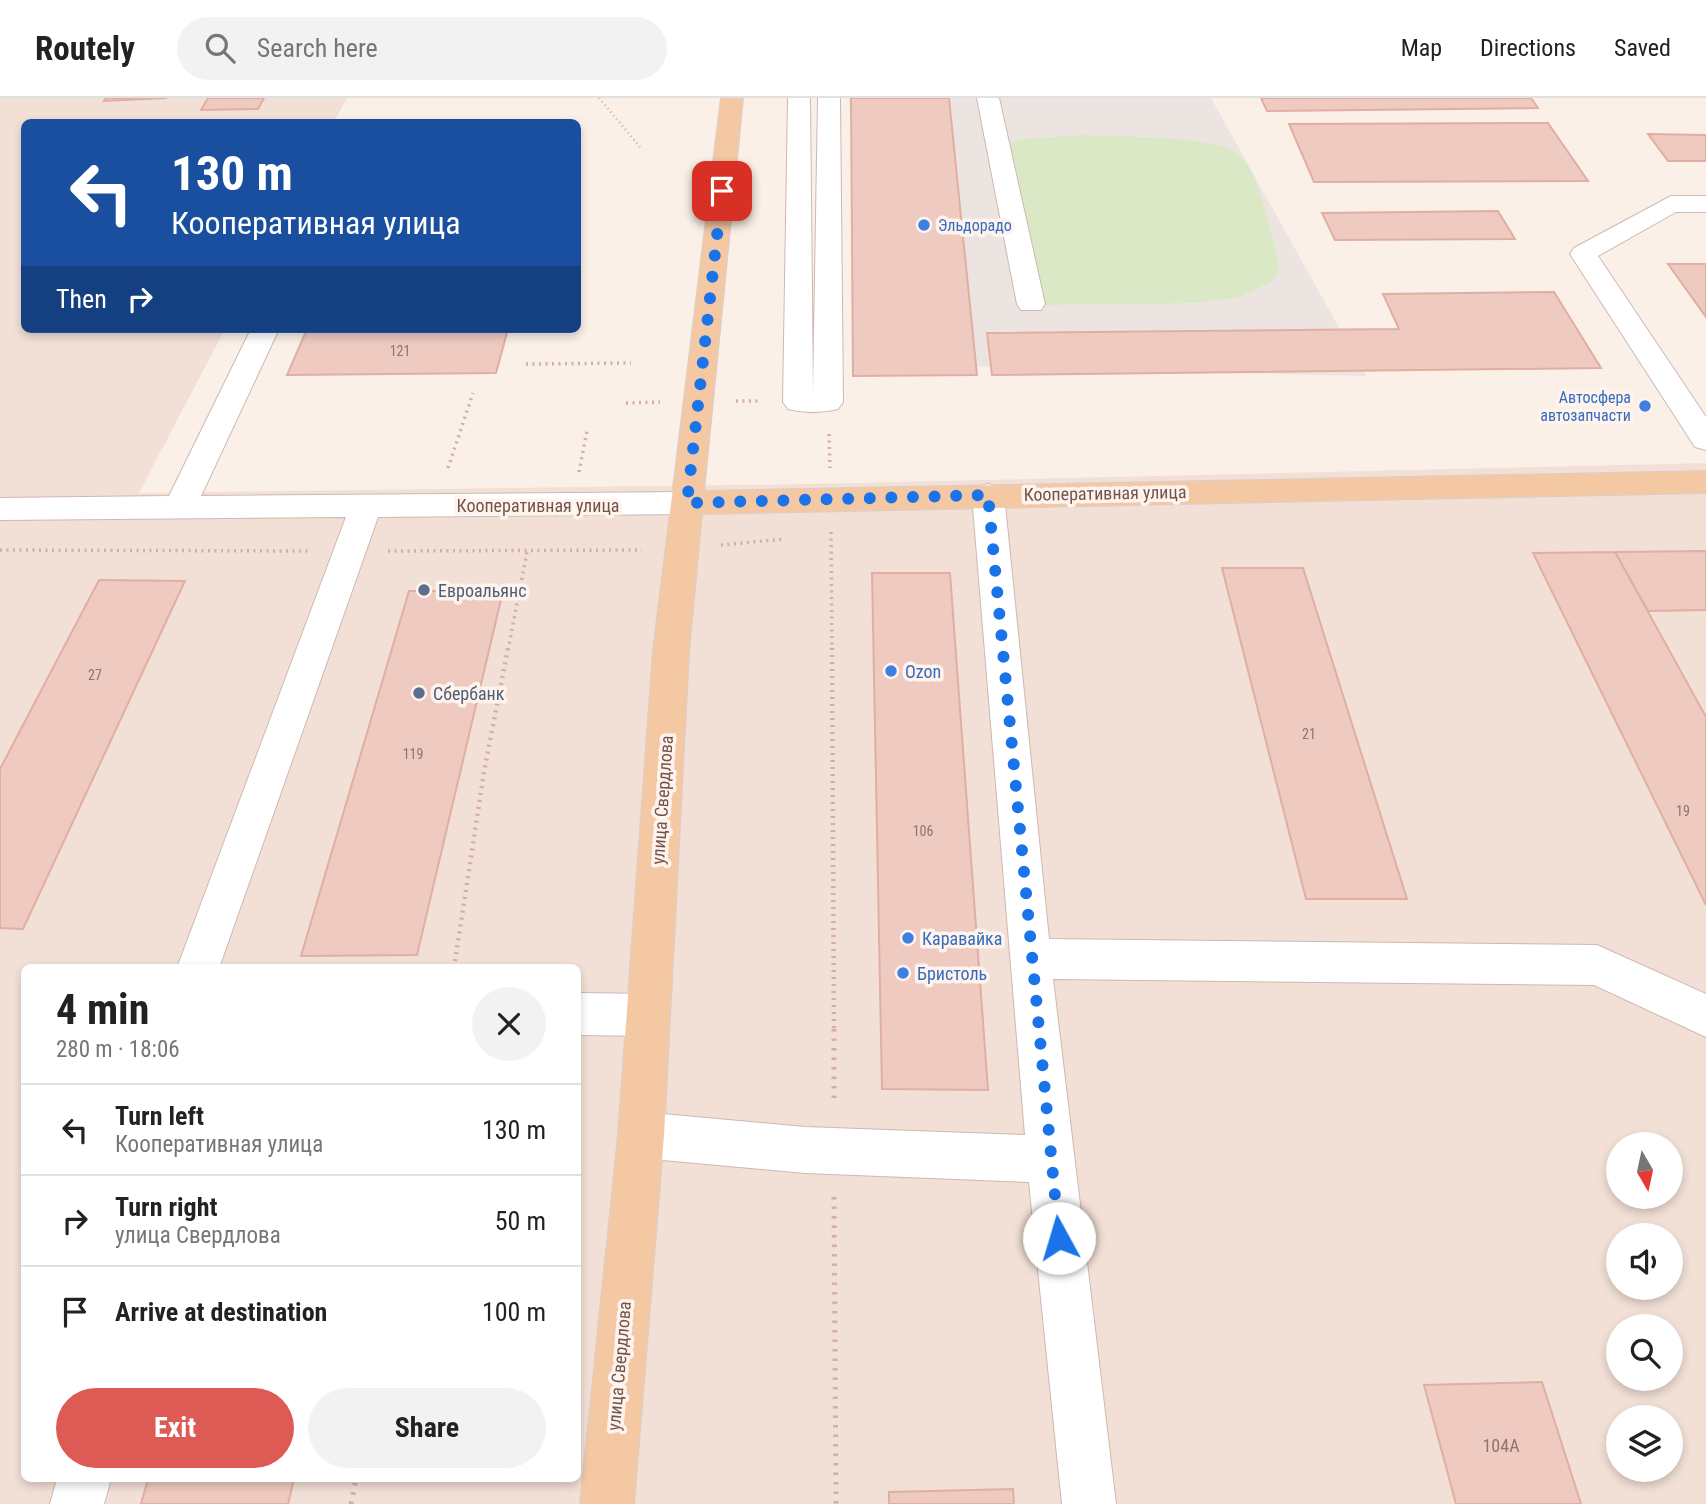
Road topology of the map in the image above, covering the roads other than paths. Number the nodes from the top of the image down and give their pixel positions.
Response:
1 (732, 98) edge
2 (799, 98) edge
3 (830, 98) edge
4 (988, 98) edge
5 (1706, 204) edge
6 (1031, 304) dead end
7 (263, 333) edge
8 (1706, 440) edge
9 (1706, 482) edge
10 (988, 495) junction
11 (687, 503) junction
12 (366, 506) junction
13 (180, 507) junction
14 (0, 509) edge
15 (1030, 959) junction
16 (199, 964) edge
17 (581, 1014) edge
18 (648, 1015) junction
19 (1706, 1016) edge
20 (640, 1135) junction
21 (1049, 1159) junction
22 (84, 1482) edge
23 (76, 1504) edge
24 (607, 1504) edge
25 (1089, 1504) edge

1 - 11 main road, улица Свердлова
2 - 3 street
4 - 6 street
5 - 8 street
7 - 13 street
9 - 10 main road, Кооперативная улица
10 - 11 main road, Кооперативная улица
10 - 15 street
11 - 12 street, Кооперативная улица
11 - 18 main road, улица Свердлова
12 - 13 street, Кооперативная улица
12 - 16 street
13 - 14 street, Кооперативная улица
15 - 19 street
15 - 21 street
17 - 18 street
18 - 20 main road, улица Свердлова
20 - 21 street
20 - 24 main road, улица Свердлова
21 - 25 street
22 - 23 street

